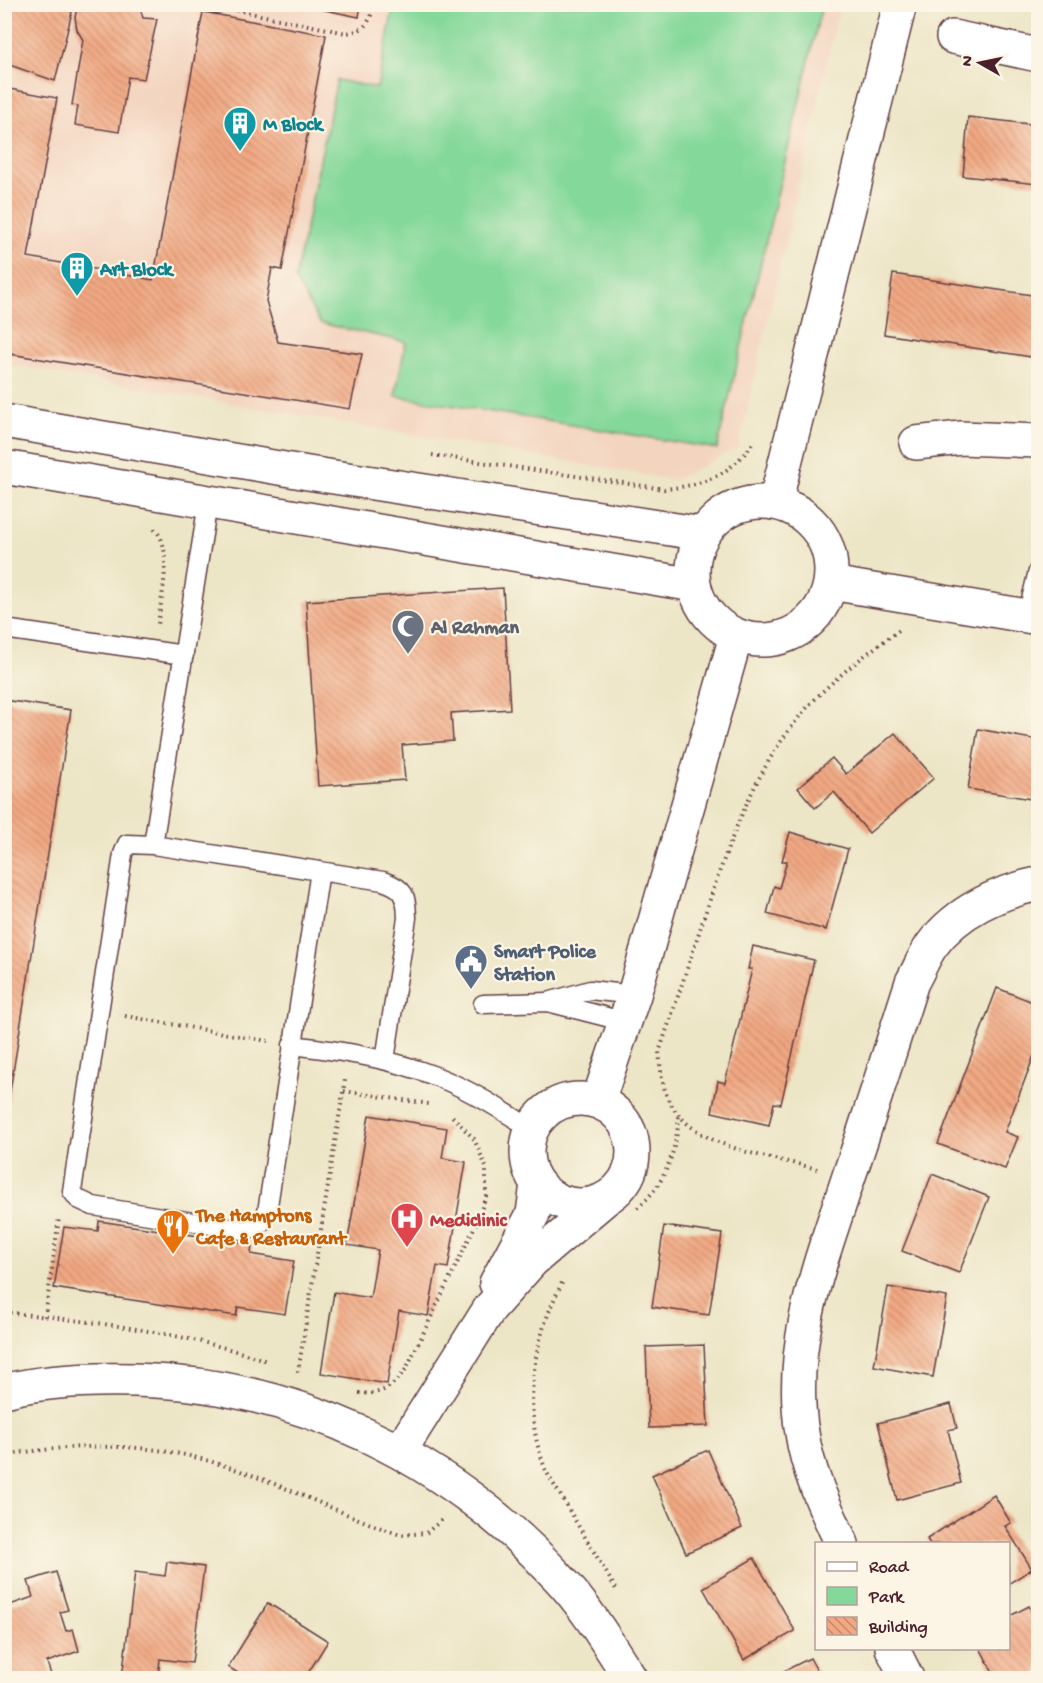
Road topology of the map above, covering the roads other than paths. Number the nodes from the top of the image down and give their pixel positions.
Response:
1 (900, 4) edge
2 (953, 37) dead end
3 (1038, 55) edge
4 (4, 422) edge
5 (1038, 441) edge
6 (916, 443) dead end
7 (4, 467) edge
8 (208, 503) junction
9 (775, 503) junction
10 (703, 534) junction
11 (1038, 571) edge
12 (831, 583) junction
13 (694, 585) junction
14 (1033, 617) edge
15 (4, 629) edge
16 (736, 636) junction
17 (184, 655) junction
18 (153, 845) junction
19 (320, 872) junction
20 (1038, 884) edge
21 (548, 1002) junction
22 (483, 1004) dead end
23 (630, 1008) junction
24 (292, 1045) junction
25 (385, 1060) junction
26 (598, 1101) junction
27 (531, 1129) junction
28 (537, 1184) junction
29 (616, 1207) junction
30 (490, 1308) junction
31 (4, 1391) edge
32 (400, 1451) junction
33 (841, 1542) edge
34 (893, 1650) edge
35 (630, 1678) edge
36 (907, 1678) edge

1 - 9 street
2 - 3 street
4 - 10 street
5 - 6 street
7 - 8 street
8 - 13 street
8 - 17 lane
9 - 10 street
9 - 12 street
10 - 13 street
11 - 14 lane
12 - 14 street
12 - 16 street
13 - 16 street
15 - 17 lane
16 - 23 street
17 - 18 lane
18 - 19 lane
18 - 24 lane
19 - 24 lane
19 - 25 lane
20 - 33 street
21 - 22 lane
21 - 23 lane
21 - 23 lane
23 - 26 street
24 - 25 lane
25 - 27 lane
26 - 27 street
26 - 29 street
27 - 28 street
28 - 29 street
28 - 30 street
29 - 30 street
30 - 32 street
31 - 32 street
32 - 35 street
34 - 36 street

